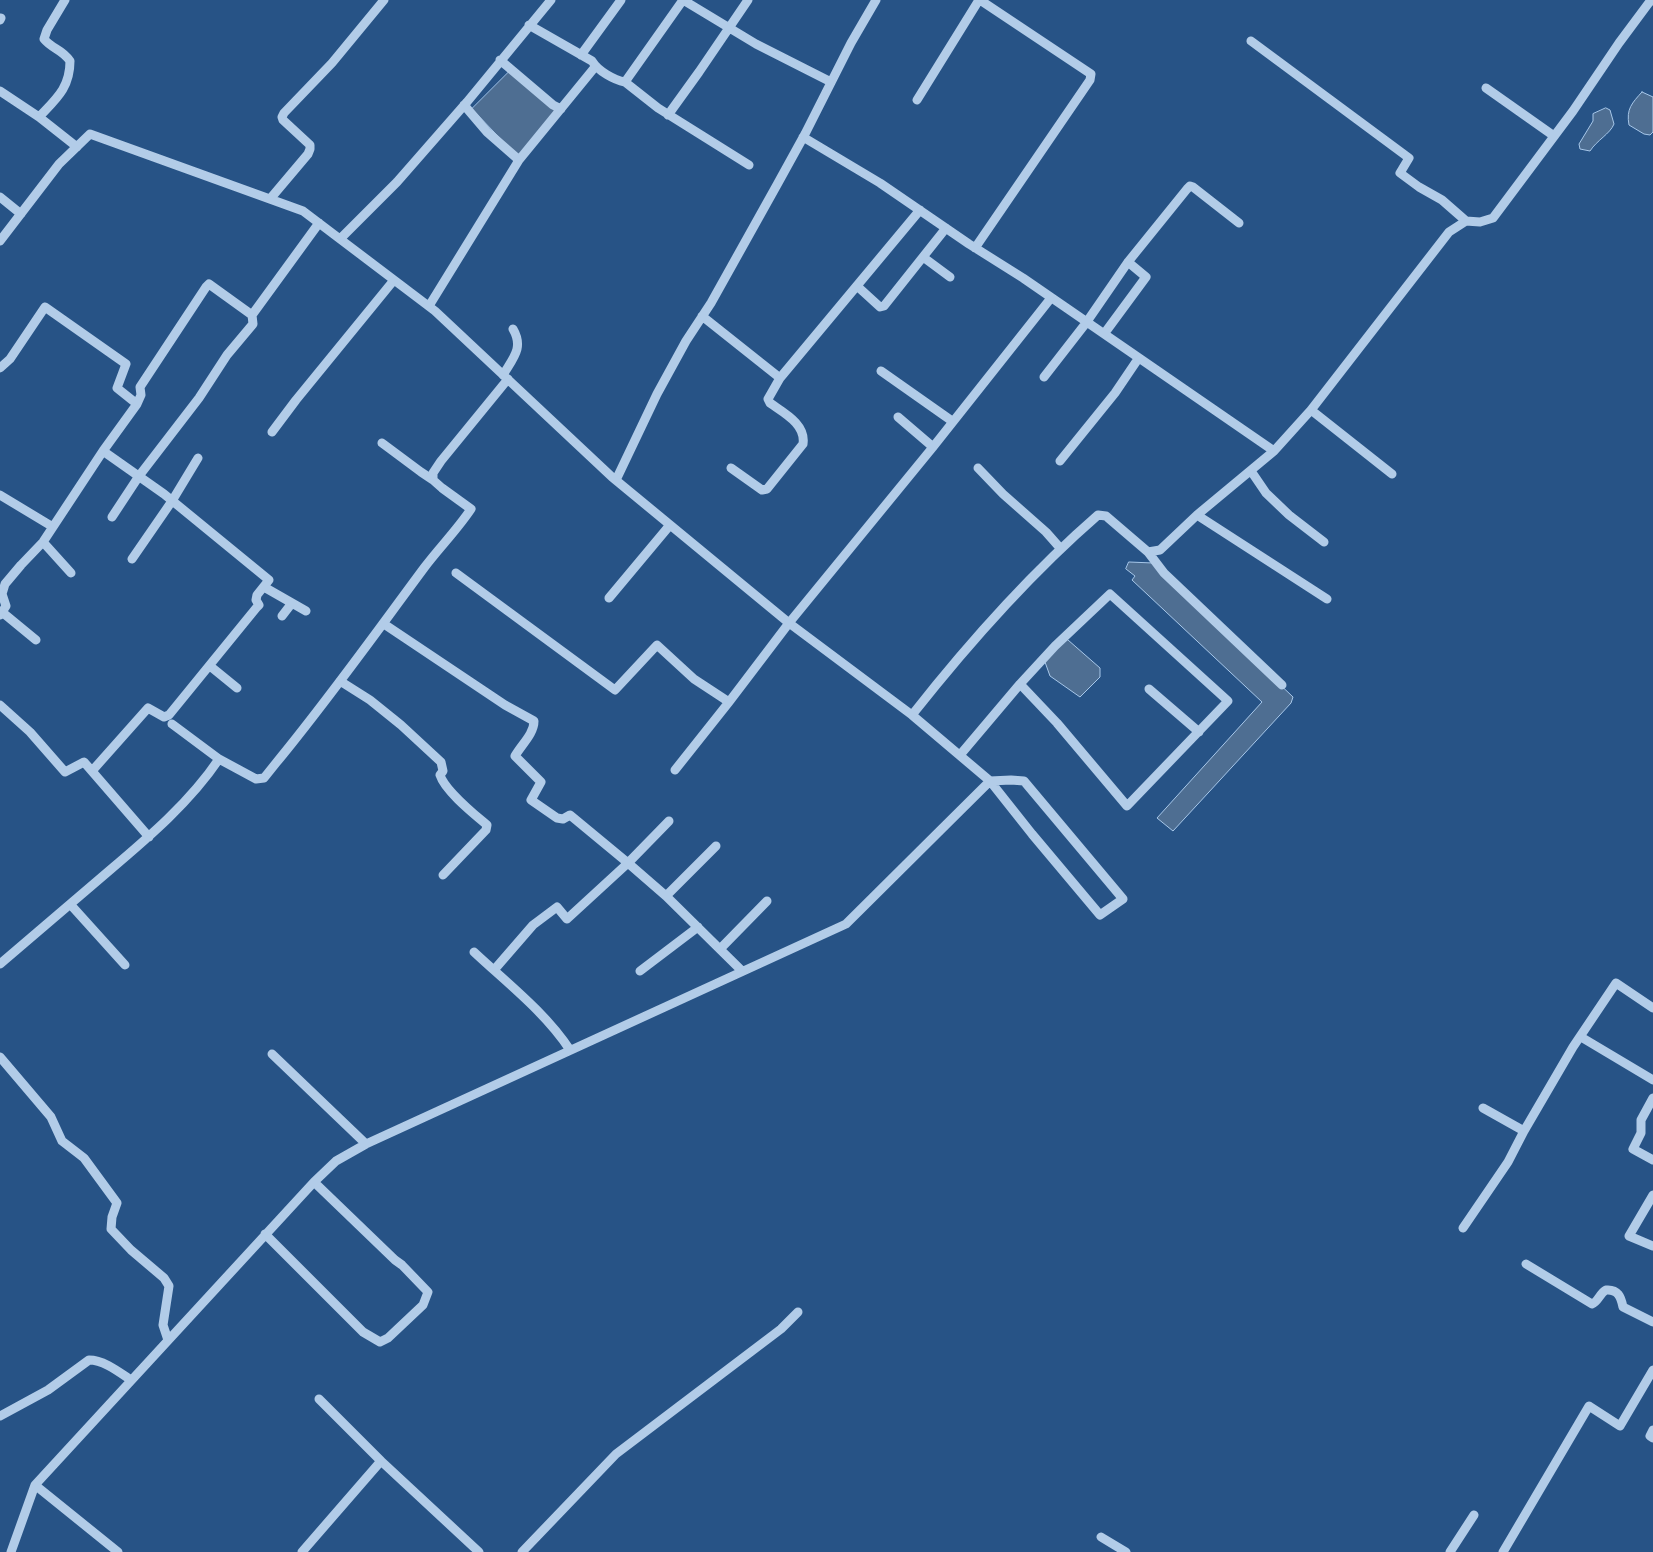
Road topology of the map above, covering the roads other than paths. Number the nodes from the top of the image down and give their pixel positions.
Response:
1 (65, 0) edge
2 (384, 0) edge
3 (551, 0) edge
4 (621, 0) edge
5 (683, 0) edge
6 (748, 0) edge
7 (876, 0) edge
8 (980, 0) edge
9 (1652, 1) edge
10 (696, 3) edge
11 (529, 25) junction
12 (730, 28) junction
13 (1251, 41) dead end
14 (581, 55) junction
15 (500, 60) junction
16 (596, 67) junction
17 (625, 82) junction
18 (831, 82) junction
19 (1486, 88) dead end
20 (0, 91) edge
21 (917, 100) dead end
22 (464, 105) junction
23 (561, 108) junction
24 (668, 115) junction
25 (39, 117) junction
26 (1554, 136) junction
27 (803, 137) junction
28 (77, 146) junction
29 (519, 160) junction
30 (749, 165) dead end
31 (0, 197) edge
32 (270, 199) junction
33 (920, 210) junction
34 (21, 214) junction
35 (1466, 221) junction
36 (319, 223) junction
37 (1239, 224) dead end
38 (946, 228) junction
39 (340, 239) junction
40 (0, 241) edge
41 (975, 248) junction
42 (923, 257) junction
43 (1128, 262) junction
44 (950, 277) dead end
45 (394, 280) junction
46 (857, 286) junction
47 (1051, 298) junction
48 (429, 306) junction
49 (252, 315) junction
50 (702, 316) junction
51 (1086, 323) junction
52 (513, 329) dead end
53 (1104, 334) junction
54 (1138, 359) junction
55 (0, 368) edge
56 (881, 371) dead end
57 (505, 377) junction
58 (1044, 377) dead end
59 (780, 378) junction
60 (137, 404) junction
61 (1311, 410) junction
62 (898, 416) dead end
63 (952, 421) junction
64 (272, 432) dead end
65 (382, 443) dead end
66 (933, 447) junction
67 (103, 451) junction
68 (1274, 451) junction
69 (198, 458) dead end
70 (1060, 461) dead end
71 (731, 468) dead end
72 (978, 468) dead end
73 (1251, 471) junction
74 (1392, 474) dead end
75 (139, 476) junction
76 (433, 480) junction
77 (616, 480) junction
78 (0, 494) edge
79 (172, 501) junction
80 (1197, 515) junction
81 (112, 517) dead end
82 (670, 525) junction
83 (53, 527) junction
84 (43, 542) junction
85 (1324, 542) dead end
86 (1061, 549) junction
87 (1148, 552) junction
88 (132, 559) dead end
89 (71, 573) dead end
90 (456, 573) dead end
91 (264, 587) junction
92 (609, 598) dead end
93 (1327, 599) dead end
94 (292, 603) junction
95 (306, 611) dead end
96 (1, 613) edge
97 (282, 616) dead end
98 (789, 623) junction
99 (384, 624) junction
100 (36, 640) dead end
101 (210, 666) junction
102 (340, 681) junction
103 (1020, 684) junction
104 (1282, 686) dead end
105 (237, 688) dead end
106 (1149, 689) dead end
107 (729, 702) junction
108 (0, 705) edge
109 (912, 715) junction
110 (172, 724) dead end
111 (1199, 732) junction
112 (960, 755) junction
113 (219, 759) junction
114 (675, 770) dead end
115 (92, 771) junction
116 (990, 781) junction
117 (669, 821) dead end
118 (149, 837) junction
119 (716, 846) dead end
120 (628, 863) junction
121 (443, 875) dead end
122 (666, 896) junction
123 (767, 901) dead end
124 (70, 904) junction
125 (698, 927) junction
126 (720, 949) junction
127 (474, 952) dead end
128 (0, 964) edge
129 (125, 965) dead end
130 (494, 970) junction
131 (640, 971) dead end
132 (742, 972) junction
133 (1653, 1008) edge
134 (1581, 1036) junction
135 (570, 1050) junction
136 (272, 1054) dead end
137 (0, 1057) edge
138 (1653, 1080) edge
139 (1653, 1098) edge
140 (1483, 1108) dead end
141 (1524, 1132) junction
142 (366, 1144) junction
143 (1653, 1160) edge
144 (314, 1182) junction
145 (1653, 1195) edge
146 (1463, 1228) dead end
147 (265, 1234) junction
148 (1653, 1246) edge
149 (1526, 1264) dead end
150 (798, 1312) dead end
151 (1653, 1322) edge
152 (168, 1340) junction
153 (1653, 1370) edge
154 (131, 1380) junction
155 (318, 1399) dead end
156 (0, 1416) edge
157 (1653, 1430) edge
158 (1653, 1438) edge
159 (381, 1461) junction
160 (35, 1485) junction
161 (1474, 1515) dead end
162 (1101, 1537) dead end
163 (11, 1552) edge
164 (118, 1552) edge
165 (302, 1552) edge
166 (479, 1552) edge
167 (522, 1552) edge
168 (1126, 1552) edge
169 (1450, 1552) edge
170 (1503, 1552) edge

1 - 25 street
2 - 32 street
3 - 11 street
4 - 14 street
5 - 10 street
5 - 17 street
6 - 12 street
7 - 18 street
8 - 21 street
8 - 41 street
9 - 26 street
10 - 12 street
11 - 14 street
11 - 15 street
12 - 18 street
12 - 24 street
13 - 35 street
14 - 16 street
15 - 22 street
15 - 23 street
16 - 17 street
16 - 23 street
17 - 24 street
18 - 27 street
19 - 26 street
20 - 25 street
22 - 29 street
22 - 39 street
23 - 29 street
24 - 30 street
25 - 28 street
26 - 35 street
27 - 33 street
27 - 50 street
28 - 32 street
28 - 34 street
29 - 48 street
31 - 34 street
32 - 36 street
33 - 38 street
33 - 46 street
34 - 40 street
35 - 61 street
36 - 39 street
36 - 49 street
37 - 43 street
38 - 41 street
38 - 42 street
39 - 45 street
41 - 47 street
42 - 44 street
42 - 46 street
43 - 51 street
43 - 53 street
45 - 48 street
45 - 64 street
46 - 59 street
47 - 51 street
47 - 63 street
48 - 57 street
49 - 60 street
49 - 75 street
50 - 59 street
50 - 77 street
51 - 53 street
51 - 58 street
52 - 57 street
53 - 54 street
54 - 68 street
54 - 70 street
55 - 60 street
56 - 63 street
57 - 76 street
57 - 77 street
59 - 71 street
60 - 67 street
61 - 68 street
61 - 74 street
62 - 66 street
63 - 66 street
65 - 76 street
66 - 98 street
67 - 75 street
67 - 83 street
68 - 73 street
69 - 79 street
72 - 86 street
73 - 80 street
73 - 85 street
75 - 79 street
75 - 81 street
76 - 99 street
77 - 82 street
78 - 83 street
79 - 88 street
79 - 91 street
80 - 87 street
80 - 93 street
82 - 92 street
82 - 98 street
83 - 84 street
84 - 89 street
84 - 96 street
86 - 87 street
86 - 109 street
87 - 104 street
90 - 107 street
91 - 94 street
91 - 101 street
94 - 95 street
94 - 97 street
96 - 100 street
98 - 107 street
98 - 109 street
99 - 102 street
99 - 120 street
101 - 105 street
101 - 115 street
102 - 113 street
102 - 121 street
103 - 111 street
103 - 111 street
103 - 112 street
106 - 111 street
107 - 114 street
108 - 115 street
109 - 112 street
110 - 113 street
112 - 116 street
113 - 118 street
115 - 118 street
116 - 116 street
116 - 132 street
117 - 120 street
118 - 124 street
119 - 122 street
120 - 122 street
120 - 130 street
122 - 125 street
123 - 126 street
124 - 128 street
124 - 129 street
125 - 126 street
125 - 131 street
126 - 132 street
127 - 130 street
130 - 135 street
132 - 135 street
133 - 134 street
134 - 138 street
134 - 141 street
135 - 142 street
136 - 142 street
137 - 152 street
139 - 143 street
140 - 141 street
141 - 146 street
142 - 144 street
144 - 147 street
144 - 147 street
145 - 148 street
147 - 152 street
149 - 151 street
150 - 167 street
152 - 154 street
153 - 170 street
154 - 156 street
154 - 160 street
155 - 159 street
157 - 158 street
159 - 165 street
159 - 166 street
160 - 163 street
160 - 164 street
161 - 169 street
162 - 168 street

